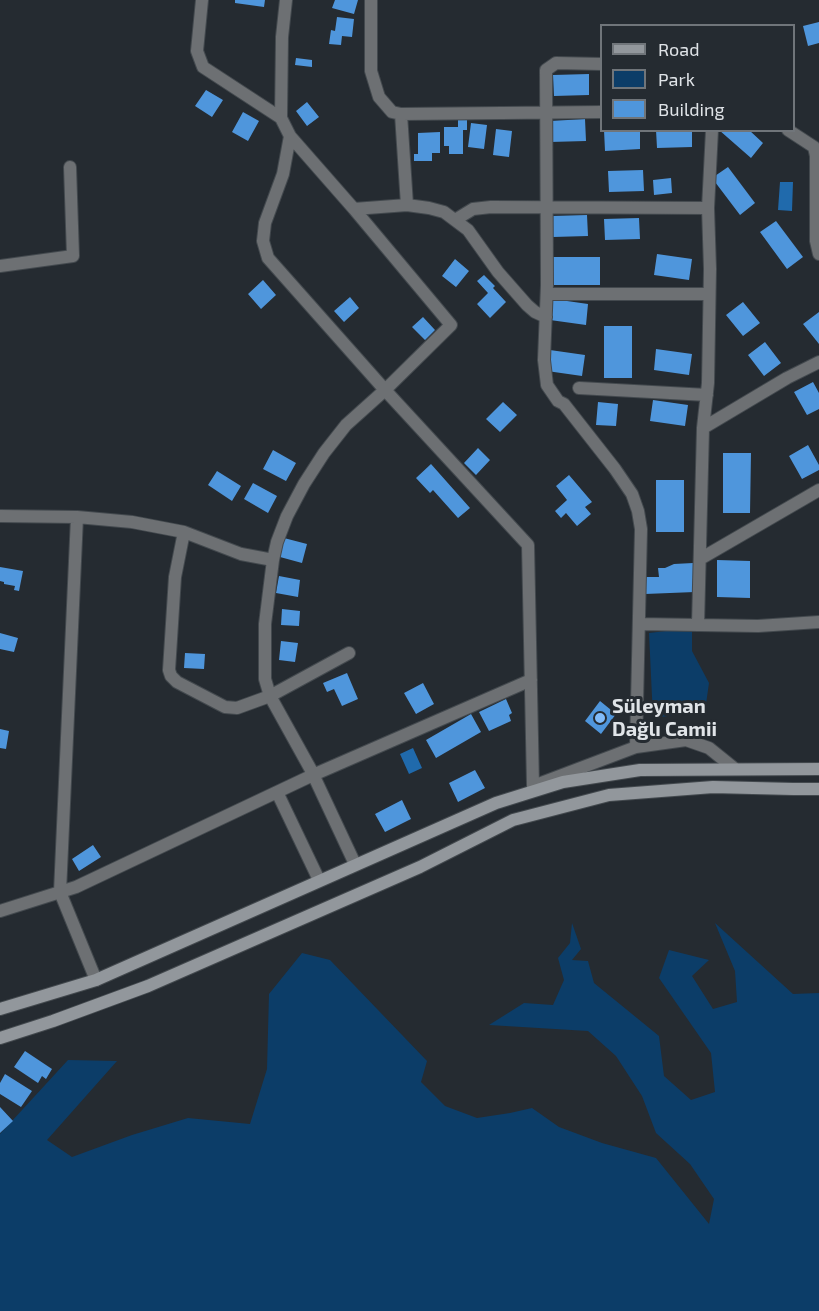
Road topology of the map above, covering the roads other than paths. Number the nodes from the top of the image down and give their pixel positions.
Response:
1 (202, 0) edge
2 (286, 0) edge
3 (371, 0) edge
4 (600, 64) edge
5 (547, 112) junction
6 (600, 112) edge
7 (401, 114) junction
8 (281, 118) junction
9 (712, 132) edge
10 (793, 132) edge
11 (290, 136) junction
12 (814, 141) edge
13 (70, 166) dead end
14 (407, 205) junction
15 (546, 207) junction
16 (708, 208) junction
17 (354, 209) junction
18 (455, 220) junction
19 (819, 254) edge
20 (0, 266) edge
21 (547, 294) junction
22 (709, 294) junction
23 (546, 317) junction
24 (819, 362) edge
25 (579, 388) dead end
26 (386, 390) junction
27 (707, 395) junction
28 (703, 428) junction
29 (819, 490) edge
30 (0, 516) edge
31 (77, 517) junction
32 (184, 532) junction
33 (700, 559) junction
34 (273, 560) junction
35 (819, 622) edge
36 (639, 624) junction
37 (698, 625) junction
38 (349, 653) dead end
39 (531, 680) junction
40 (270, 696) junction
41 (636, 747) junction
42 (735, 769) junction
43 (819, 769) edge
44 (313, 775) junction
45 (533, 786) junction
46 (819, 789) edge
47 (277, 792) junction
48 (496, 802) junction
49 (356, 864) junction
50 (319, 880) junction
51 (60, 892) junction
52 (0, 911) edge
53 (96, 980) junction
54 (0, 1010) edge
55 (0, 1038) edge

1 - 8 street
2 - 8 street
3 - 7 street
4 - 5 street
5 - 6 street
5 - 7 street
5 - 15 street
7 - 14 street
8 - 11 street
9 - 16 street
10 - 12 street
11 - 17 street
11 - 26 street
12 - 19 street
13 - 20 street
14 - 17 street
14 - 18 street
15 - 16 street
15 - 18 street
15 - 21 street
16 - 22 street
17 - 26 street
18 - 23 street
21 - 22 street
21 - 23 street
22 - 27 street
23 - 36 street
24 - 28 street
25 - 27 street
26 - 34 street
26 - 39 street
27 - 28 street
28 - 33 street
29 - 33 street
30 - 31 street
31 - 32 street
31 - 51 street
32 - 34 street
32 - 40 street
33 - 37 street
34 - 40 street
35 - 37 street
36 - 37 street
36 - 41 street
38 - 40 street
39 - 44 street
39 - 45 street
40 - 44 street
41 - 42 street
41 - 45 street
42 - 43 main road
42 - 48 main road
44 - 47 street
44 - 49 street
45 - 48 street
46 - 55 main road
47 - 50 street
47 - 51 street
48 - 49 main road
49 - 50 main road
50 - 53 main road
51 - 52 street
51 - 53 street
53 - 54 main road

